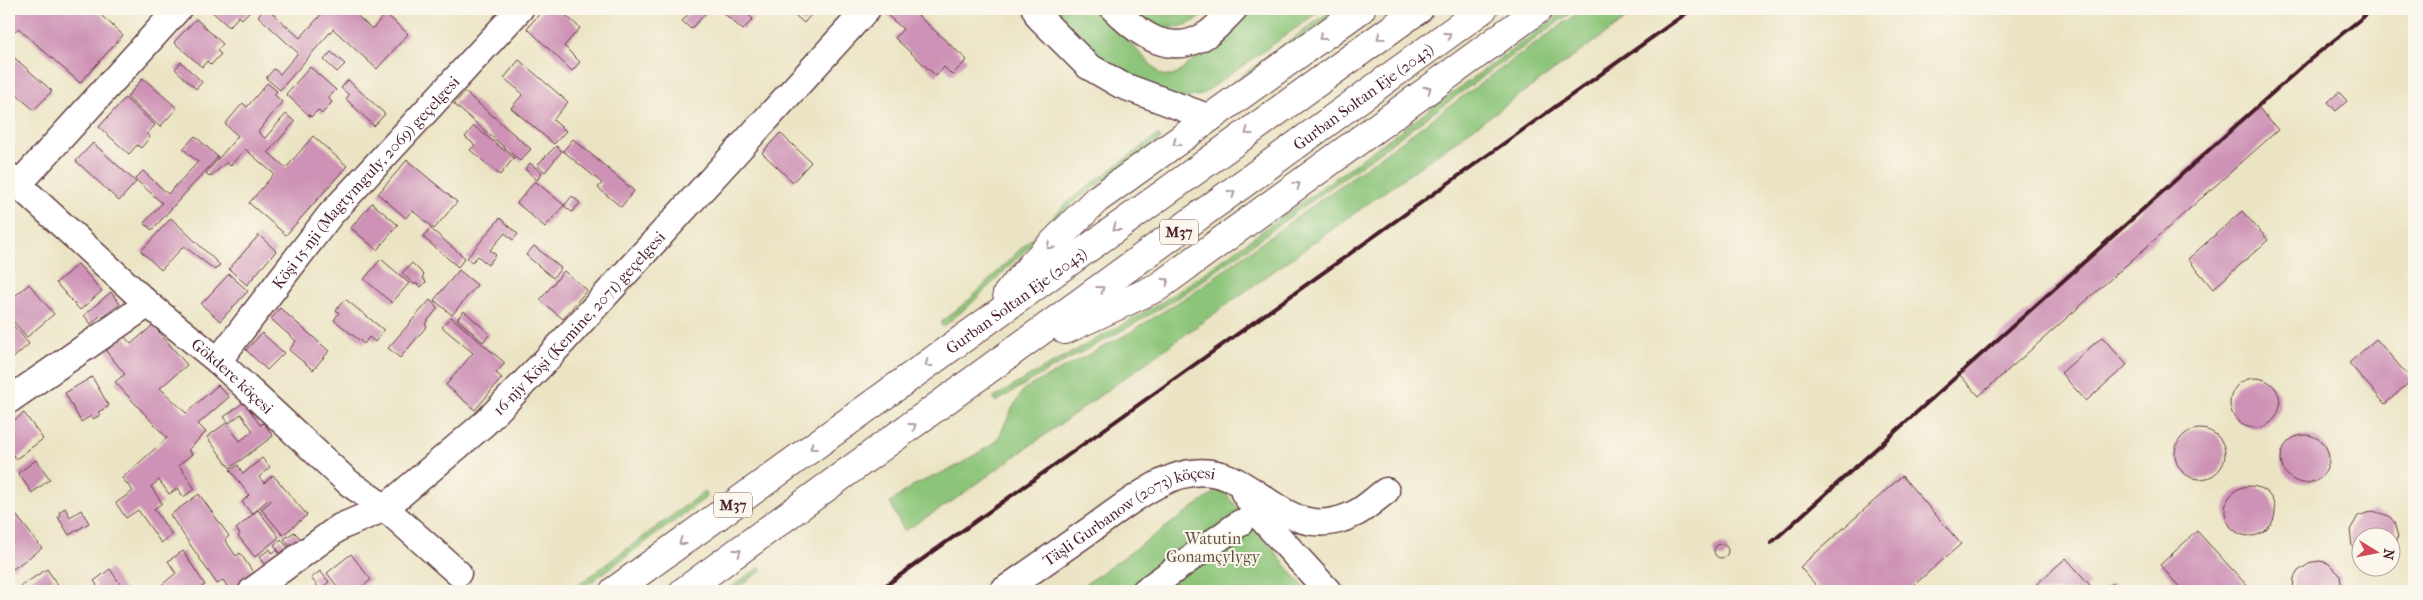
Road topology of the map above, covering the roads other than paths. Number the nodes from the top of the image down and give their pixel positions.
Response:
1 (178, 9) edge
2 (520, 9) edge
3 (867, 9) edge
4 (1035, 9) edge
5 (1114, 9) edge
6 (1234, 9) edge
7 (1361, 9) edge
8 (1419, 9) edge
9 (1483, 9) edge
10 (1539, 9) edge
11 (1210, 118) junction
12 (13, 181) edge
13 (148, 304) junction
14 (981, 326) junction
15 (1012, 354) junction
16 (218, 361) junction
17 (9, 400) edge
18 (1234, 479) junction
19 (1386, 491) dead end
20 (385, 508) junction
21 (1240, 523) dead end
22 (458, 573) dead end
23 (252, 591) edge
24 (614, 591) edge
25 (684, 591) edge
26 (1003, 591) edge
27 (1146, 591) edge
28 (1328, 591) edge

1 - 12 street
2 - 16 street, Köşi 15-nji (Magtymguly, 2069) geçelgesi
3 - 20 street, 16-njy Köşi (Kemine, 2071) geçelgesi
4 - 11 street
5 - 6 street
7 -> 11 highway
8 -> 14 highway, Gurban Soltan Eje (2043) / M37
15 -> 9 highway, Gurban Soltan Eje (2043) / M37
15 -> 10 highway
11 -> 14 highway
12 - 13 street, Gökdere köçesi
13 - 16 street, Gökdere köçesi
13 - 17 street
14 -> 24 highway, Gurban Soltan Eje (2043) / M37
25 -> 15 highway, Gurban Soltan Eje (2043) / M37
16 - 20 street, Gökdere köçesi
18 - 19 street, Täşli Gurbanow (2073) köçesi
18 - 26 street, Täşli Gurbanow (2073) köçesi
18 - 28 street
20 - 22 street, Gökdere köçesi
20 - 23 street, 16-njy Köşi (Kemine, 2071) geçelgesi
21 - 27 street

